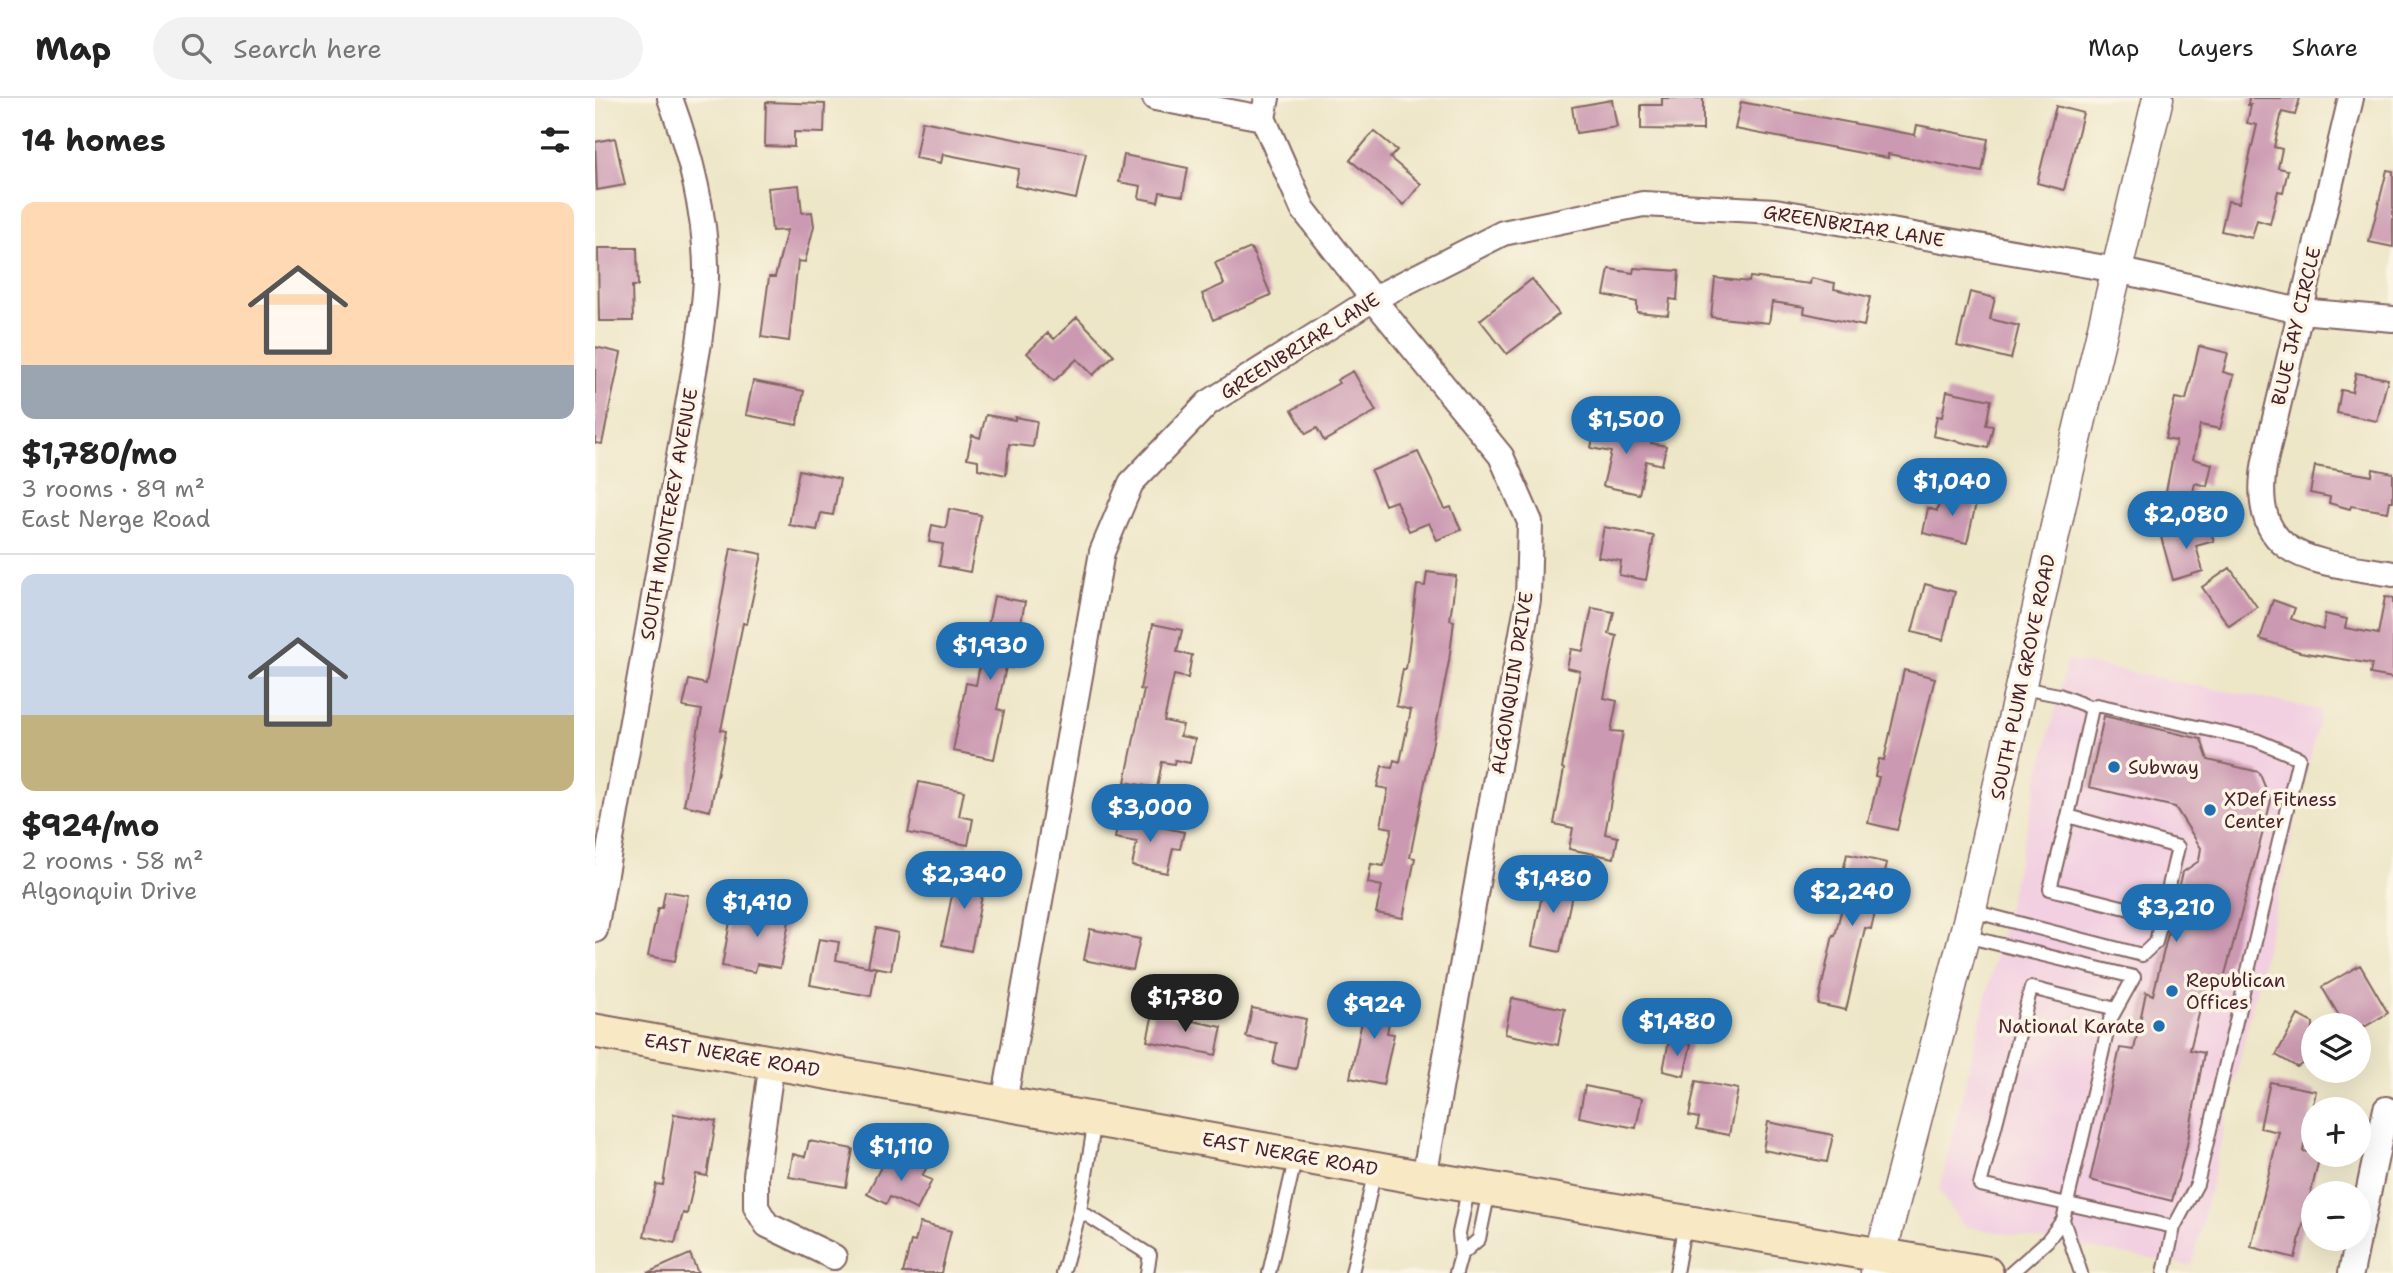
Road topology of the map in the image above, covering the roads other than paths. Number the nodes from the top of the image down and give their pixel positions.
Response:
1 (670, 98) edge
2 (1155, 98) edge
3 (2158, 98) edge
4 (2351, 98) edge
5 (1265, 108) edge
6 (2117, 270) junction
7 (1373, 299) junction
8 (2300, 311) junction
9 (2393, 319) edge
10 (2393, 574) edge
11 (2022, 688) junction
12 (2092, 708) junction
13 (2068, 816) junction
14 (2162, 917) junction
15 (1968, 923) junction
16 (595, 930) edge
17 (2116, 1009) junction
18 (595, 1031) edge
19 (772, 1062) junction
20 (1004, 1103) junction
21 (2386, 1109) dead end
22 (1095, 1120) junction
23 (1296, 1155) junction
24 (1375, 1169) junction
25 (1424, 1178) junction
26 (2371, 1181) edge
27 (1479, 1187) junction
28 (2067, 1205) junction
29 (1080, 1211) junction
30 (2063, 1220) junction
31 (1685, 1221) junction
32 (2174, 1227) junction
33 (2356, 1251) edge
34 (1461, 1255) junction
35 (834, 1257) dead end
36 (1879, 1263) edge
37 (1063, 1273) edge
38 (1147, 1273) edge
39 (1269, 1273) edge
40 (1352, 1273) edge
41 (1456, 1273) edge
42 (1675, 1273) edge
43 (1986, 1273) edge
44 (2011, 1273) edge
45 (2081, 1273) edge
46 (2164, 1273) edge
47 (2351, 1273) edge

1 - 16 street, SOUTH MONTEREY AVENUE
2 - 5 street
3 - 6 street, SOUTH PLUM GROVE ROAD
4 - 8 street, BLUE JAY CIRCLE
5 - 7 street, ALGONQUIN DRIVE
6 - 7 street, GREENBRIAR LANE
6 - 8 street, GREENBRIAR LANE
6 - 11 street, SOUTH PLUM GROVE ROAD
7 - 20 street, GREENBRIAR LANE
7 - 25 street, ALGONQUIN DRIVE
8 - 9 street, GREENBRIAR LANE
8 - 10 street, BLUE JAY CIRCLE
11 - 12 lane
11 - 15 street, SOUTH PLUM GROVE ROAD
12 - 13 lane
12 - 32 lane
13 - 14 lane
13 - 14 lane
14 - 15 lane
15 - 17 lane
15 - 36 street, SOUTH PLUM GROVE ROAD
17 - 28 lane
17 - 28 lane
18 - 19 main road, EAST NERGE ROAD
19 - 20 main road, EAST NERGE ROAD
19 - 35 street
20 - 22 main road, EAST NERGE ROAD
21 - 26 street
22 - 23 main road, EAST NERGE ROAD
22 - 29 lane
23 - 24 main road, EAST NERGE ROAD
23 - 39 lane
24 - 25 main road, EAST NERGE ROAD
24 - 40 lane
25 - 27 main road, EAST NERGE ROAD
27 - 31 main road, EAST NERGE ROAD
27 - 34 lane
27 - 34 lane
28 - 30 lane
28 - 32 lane
29 - 37 lane
29 - 38 lane
30 - 44 lane
30 - 45 lane
31 - 36 main road, EAST NERGE ROAD
31 - 42 lane
32 - 46 lane
33 - 47 street
34 - 41 lane
36 - 43 main road, EAST NERGE ROAD

